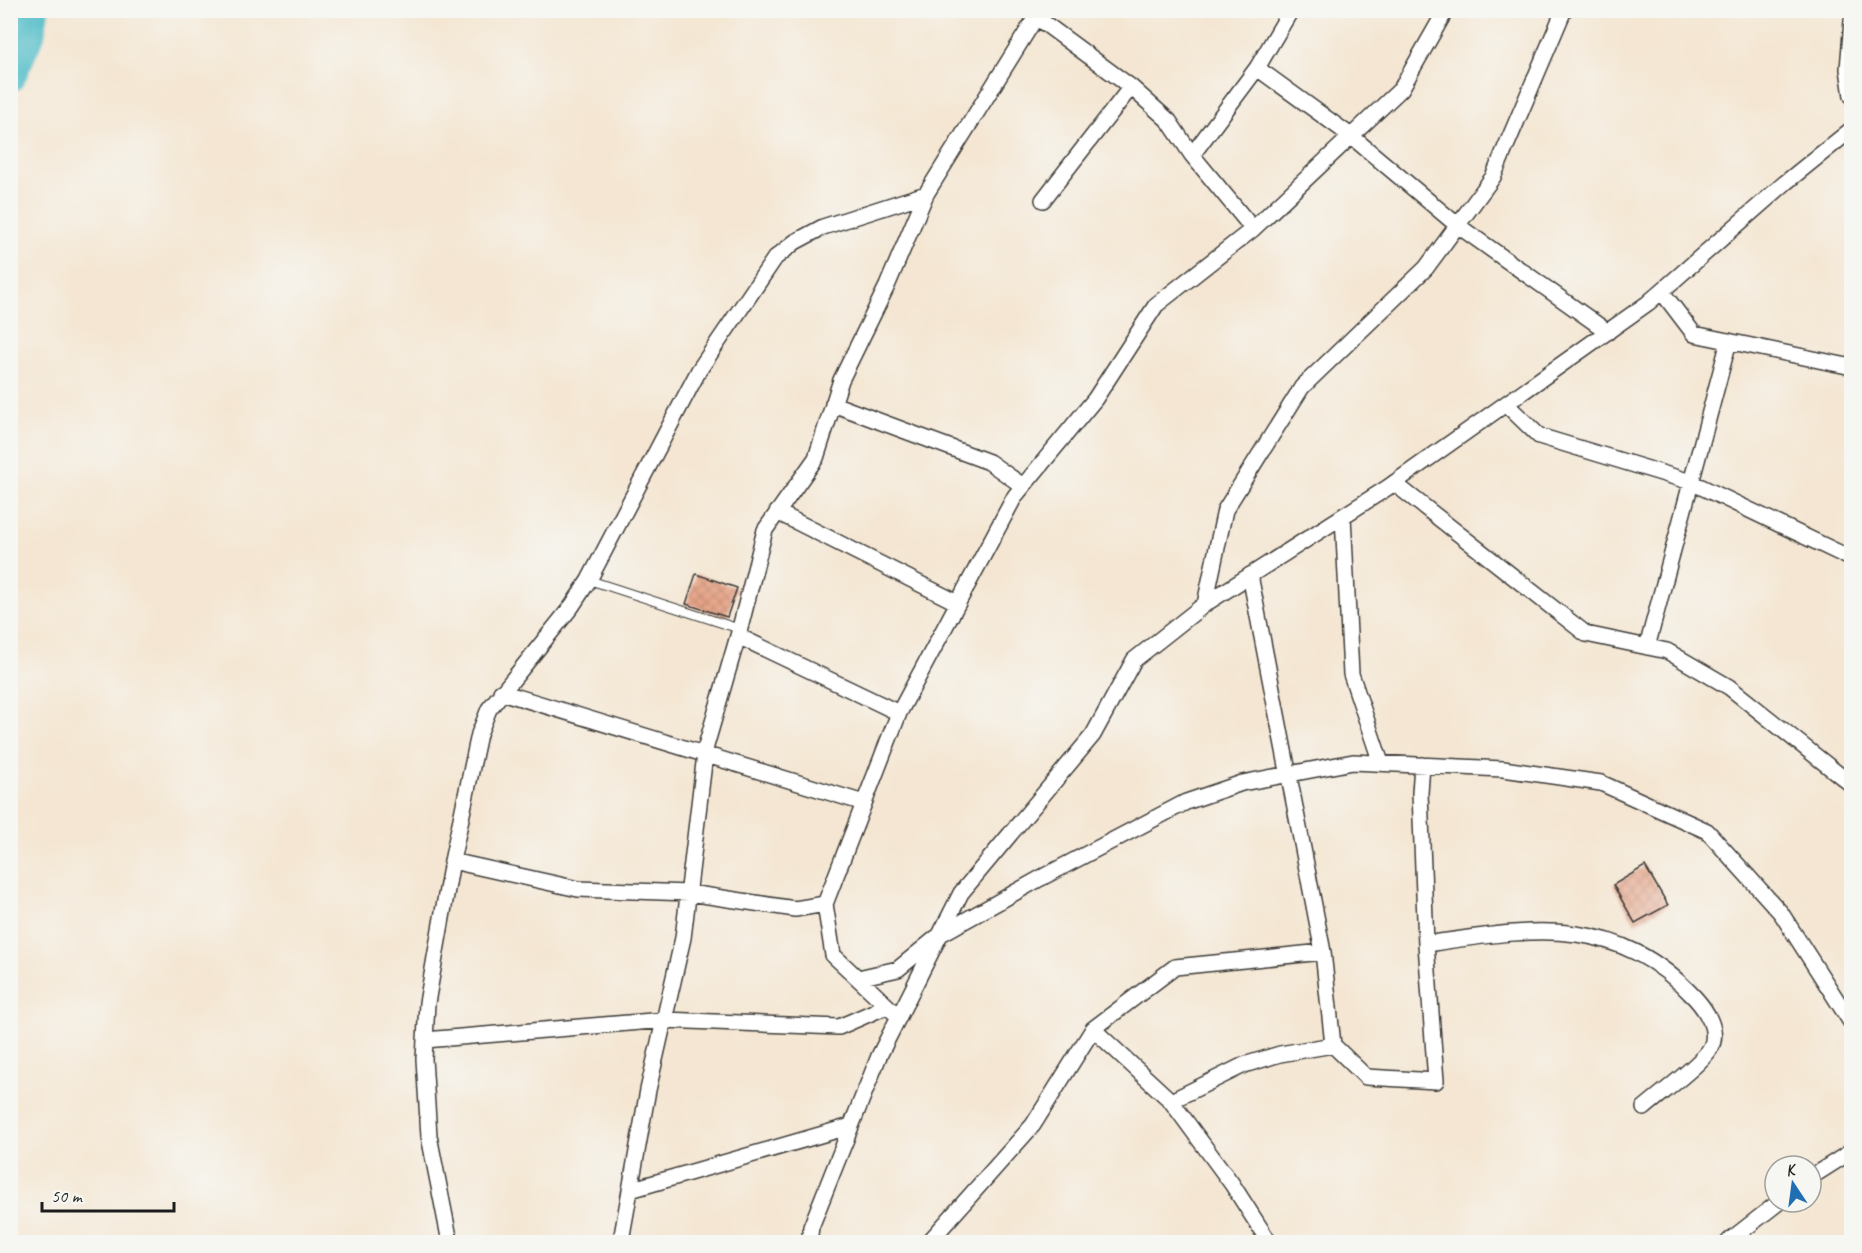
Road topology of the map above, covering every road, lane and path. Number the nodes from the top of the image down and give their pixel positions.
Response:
1 (1291, 10) edge
2 (1446, 10) edge
3 (1564, 10) edge
4 (1029, 14) edge
5 (1851, 21) edge
6 (1257, 68) junction
7 (1131, 87) junction
8 (1851, 96) edge
9 (1851, 129) edge
10 (1351, 136) junction
11 (1191, 155) junction
12 (926, 194) junction
13 (1043, 200) dead end
14 (1457, 225) junction
15 (1253, 229) junction
16 (1662, 292) junction
17 (1608, 332) junction
18 (1729, 341) junction
19 (1851, 367) edge
20 (1506, 404) junction
21 (833, 405) junction
22 (1691, 482) junction
23 (1394, 483) junction
24 (1023, 486) junction
25 (777, 512) junction
26 (1343, 516) junction
27 (1851, 559) edge
28 (1250, 575) junction
29 (589, 580) junction
30 (958, 603) junction
31 (1205, 604) junction
32 (739, 632) junction
33 (1647, 647) junction
34 (501, 692) junction
35 (899, 713) junction
36 (705, 756) junction
37 (1381, 764) junction
38 (1422, 765) junction
39 (1290, 774) junction
40 (1851, 785) edge
41 (864, 803) junction
42 (452, 861) junction
43 (689, 893) junction
44 (825, 904) junction
45 (941, 934) junction
46 (1426, 944) junction
47 (1323, 952) junction
48 (858, 978) junction
49 (887, 1006) junction
50 (899, 1017) junction
51 (664, 1020) junction
52 (1851, 1024) edge
53 (1093, 1029) junction
54 (424, 1040) junction
55 (1333, 1045) junction
56 (1171, 1101) junction
57 (1644, 1108) dead end
58 (851, 1126) junction
59 (1851, 1150) edge
60 (1823, 1169) edge
61 (630, 1190) junction
62 (1764, 1214) edge
63 (1729, 1241) dead end
64 (450, 1242) edge
65 (624, 1242) edge
66 (809, 1242) edge
67 (929, 1242) edge
68 (1269, 1242) edge

1 - 6 street
2 - 10 street
3 - 14 street
4 - 7 street
4 - 12 street
5 - 8 street
6 - 10 street
6 - 11 street
7 - 11 street
7 - 13 street
9 - 16 street
10 - 14 street
10 - 15 street
11 - 15 street
12 - 21 street
12 - 29 street
14 - 17 street
14 - 31 street
15 - 24 street
16 - 17 street
16 - 18 street
17 - 20 street
18 - 19 street
18 - 22 street
20 - 22 street
20 - 23 street
21 - 24 street
21 - 25 street
22 - 27 street
22 - 33 street
23 - 26 street
23 - 33 street
24 - 30 street
25 - 30 street
25 - 32 street
26 - 28 street
26 - 37 street
28 - 31 street
28 - 39 street
29 - 32 lane
29 - 34 street
30 - 35 street
31 - 45 street
32 - 35 street
32 - 36 street
33 - 40 street
34 - 36 street
34 - 42 street
35 - 41 street
36 - 41 street
36 - 43 street
37 - 38 street
37 - 39 street
38 - 46 street
38 - 52 street
39 - 45 street
39 - 47 street
41 - 44 street
42 - 43 street
42 - 54 street
43 - 44 street
43 - 51 street
44 - 48 street
45 - 48 street
45 - 50 street
46 - 55 street
46 - 57 street
47 - 53 street
47 - 55 street
48 - 49 street
49 - 50 street
49 - 51 street
50 - 58 street
51 - 54 street
51 - 61 street
53 - 56 street
53 - 67 street
54 - 64 street
55 - 56 street
56 - 68 street
58 - 61 street
58 - 66 street
59 - 60 street
61 - 65 street
62 - 63 street

